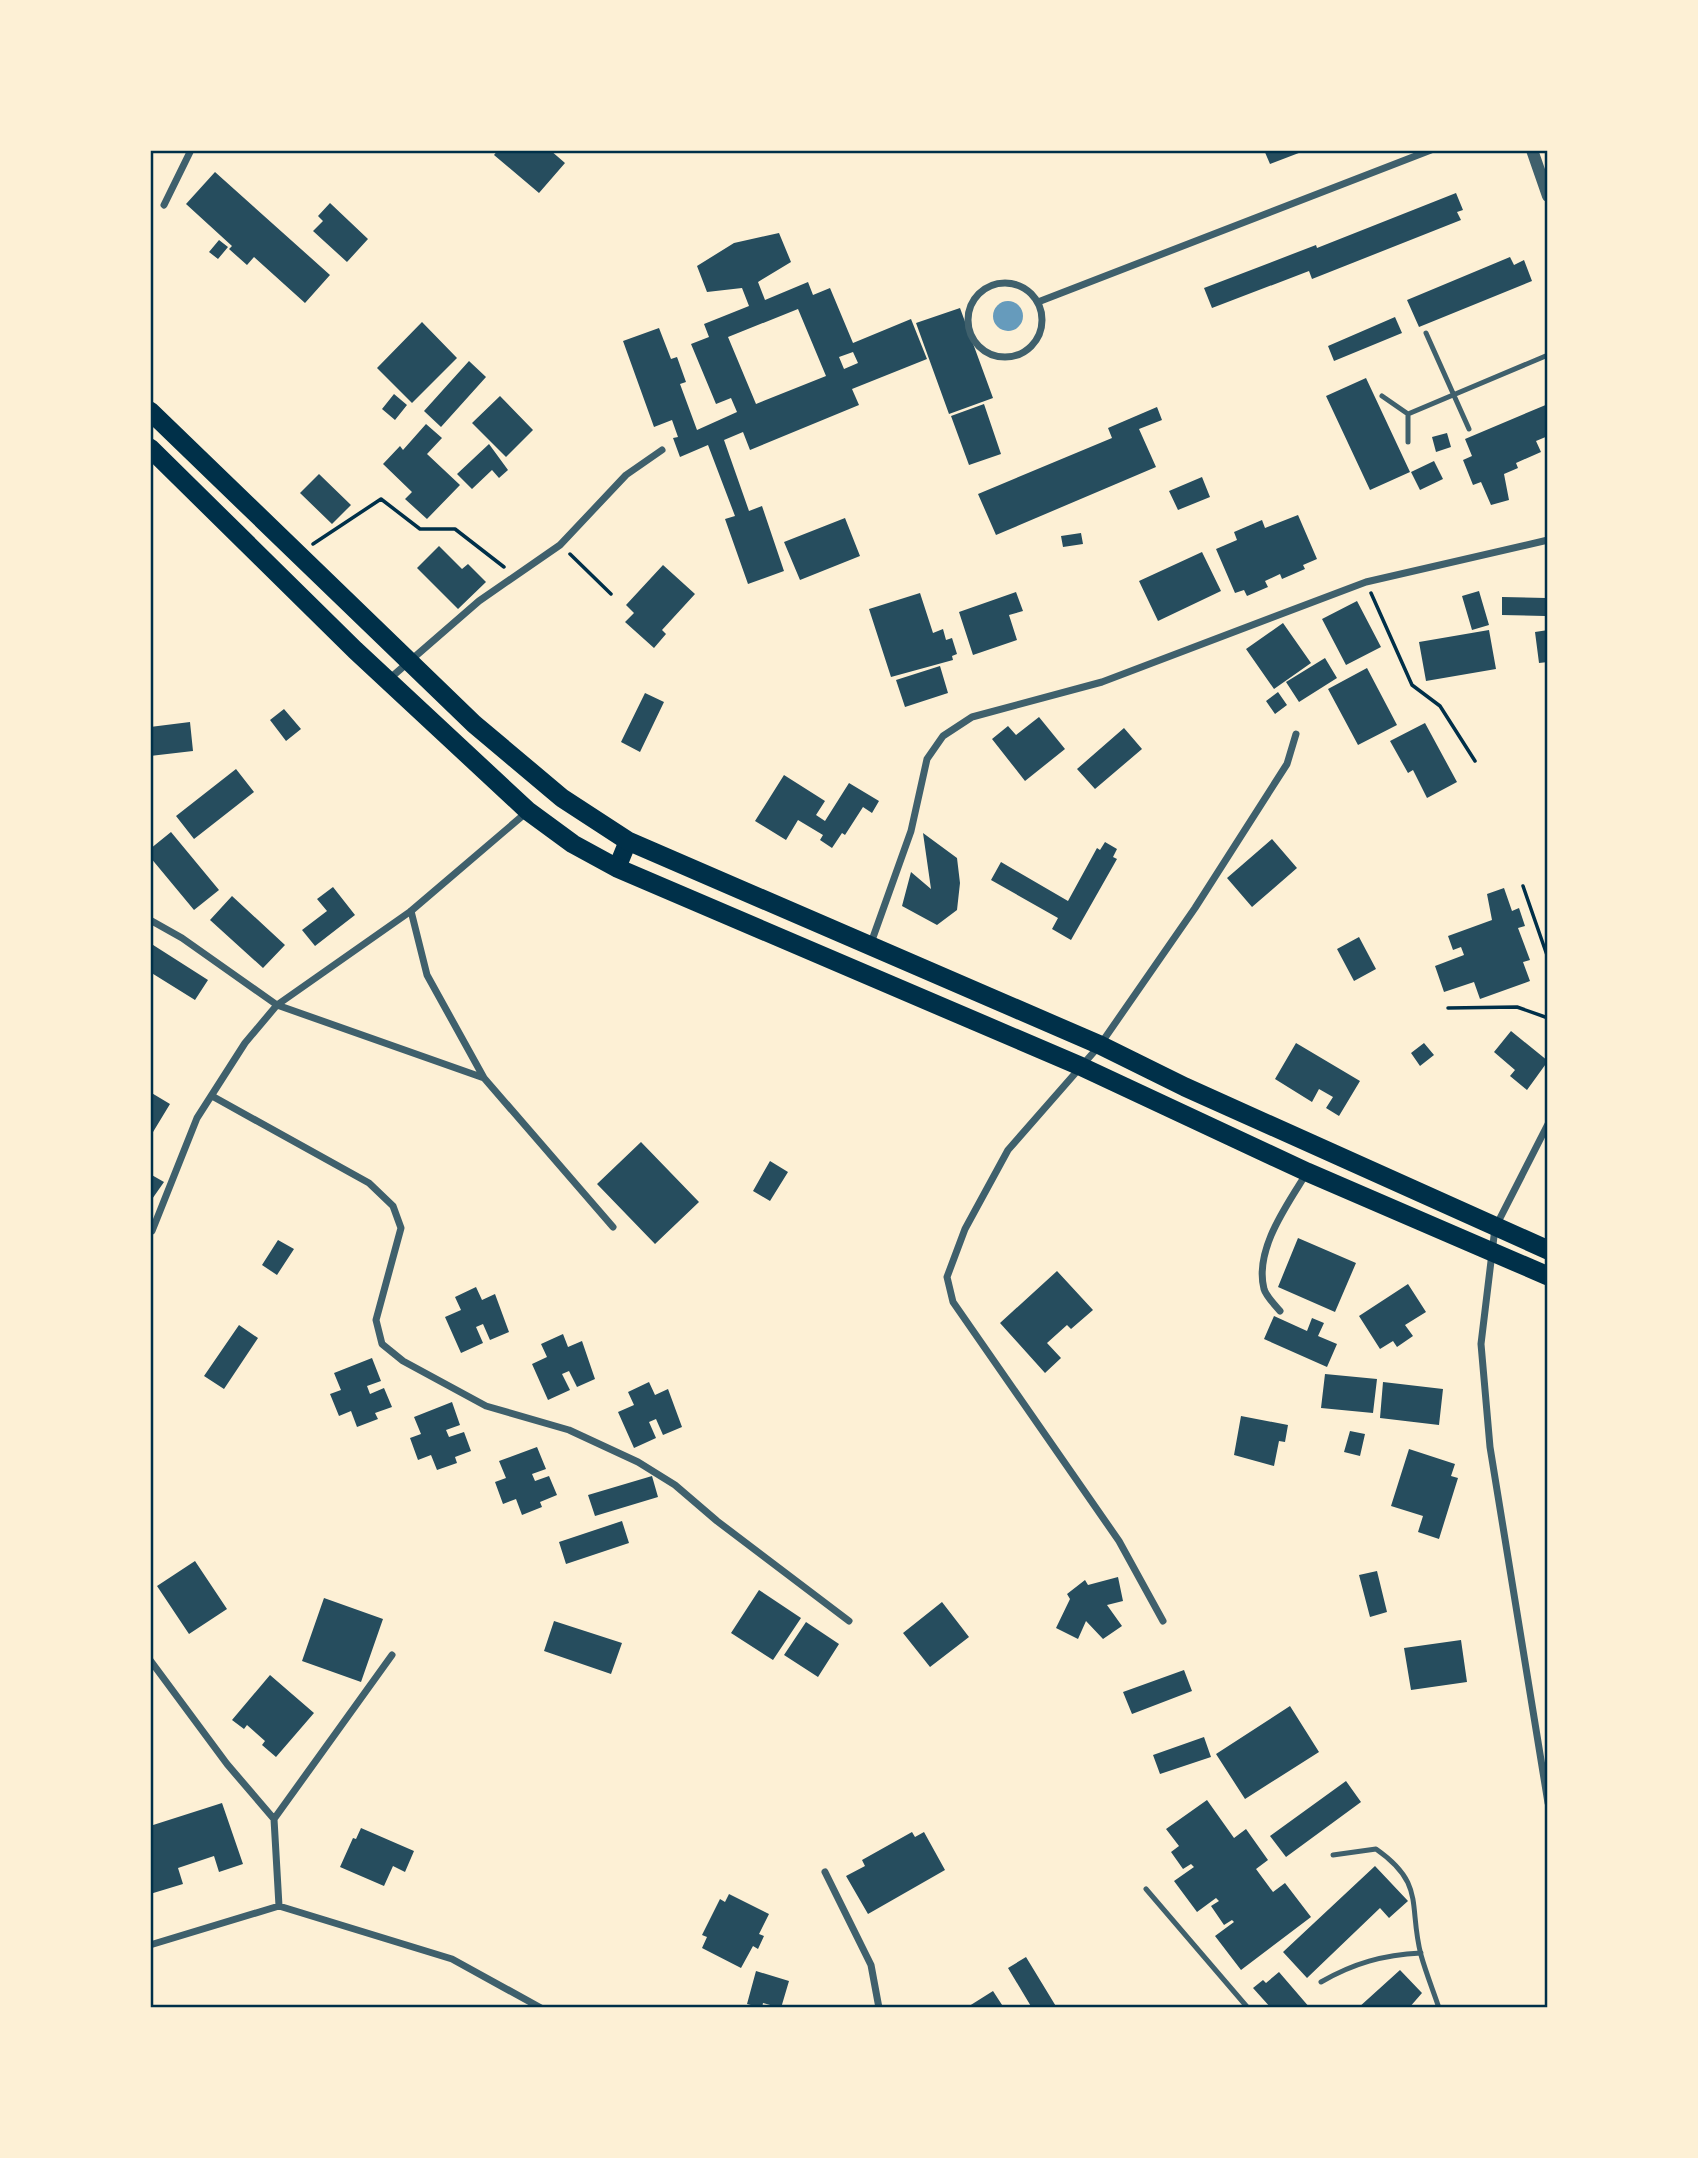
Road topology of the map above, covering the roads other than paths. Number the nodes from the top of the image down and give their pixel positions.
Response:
1 (191, 150) edge
2 (1431, 150) edge
3 (1532, 150) edge
4 (1548, 196) edge
5 (164, 205) dead end
6 (1038, 302) junction
7 (1426, 333) dead end
8 (1548, 355) edge
9 (1455, 394) junction
10 (1382, 396) dead end
11 (150, 411) edge
12 (1408, 414) junction
13 (1469, 429) dead end
14 (1408, 442) dead end
15 (150, 448) edge
16 (662, 450) dead end
17 (1548, 540) edge
18 (408, 662) junction
19 (388, 680) junction
20 (1296, 734) dead end
21 (528, 811) junction
22 (628, 841) junction
23 (617, 868) junction
24 (411, 911) junction
25 (150, 920) edge
26 (871, 944) junction
27 (277, 1005) junction
28 (1100, 1045) junction
29 (1080, 1066) junction
30 (484, 1078) junction
31 (212, 1096) junction
32 (1548, 1124) edge
33 (1307, 1172) junction
34 (613, 1227) dead end
35 (1495, 1228) junction
36 (152, 1231) edge
37 (1548, 1250) edge
38 (1491, 1252) junction
39 (1548, 1276) edge
40 (1280, 1311) dead end
41 (849, 1621) dead end
42 (1163, 1621) dead end
43 (392, 1655) dead end
44 (150, 1660) edge
45 (1548, 1803) edge
46 (274, 1819) junction
47 (1333, 1855) dead end
48 (825, 1872) dead end
49 (1146, 1889) dead end
50 (279, 1906) junction
51 (150, 1945) edge
52 (1421, 1953) junction
53 (1321, 1982) dead end
54 (541, 2007) edge
55 (879, 2007) edge
56 (1248, 2007) edge
57 (1439, 2007) edge

1 - 5 street
2 - 6 street
3 - 4 street
6 - 6 street
7 - 9 lane
8 - 9 lane
9 - 12 lane
9 - 13 lane
10 - 12 lane
11 - 18 highway
12 - 14 lane
15 - 19 highway
16 - 18 street
17 - 26 street
18 - 19 street
18 - 22 highway
19 - 21 highway
20 - 28 street
21 - 23 highway
21 - 24 street
22 - 23 main road
22 - 26 highway
23 - 29 highway
24 - 27 street
24 - 30 street
25 - 27 street
26 - 28 highway
27 - 30 street
27 - 31 street
28 - 29 street
28 - 35 highway
29 - 33 highway
29 - 42 street
30 - 34 street
31 - 36 street
31 - 41 street
32 - 35 street
33 - 38 highway
33 - 40 street
35 - 37 highway
35 - 38 street
38 - 39 highway
38 - 45 street
43 - 46 street
44 - 46 street
46 - 50 street
47 - 52 lane
48 - 55 street
49 - 56 lane
50 - 51 street
50 - 54 street
52 - 53 lane
52 - 57 lane

